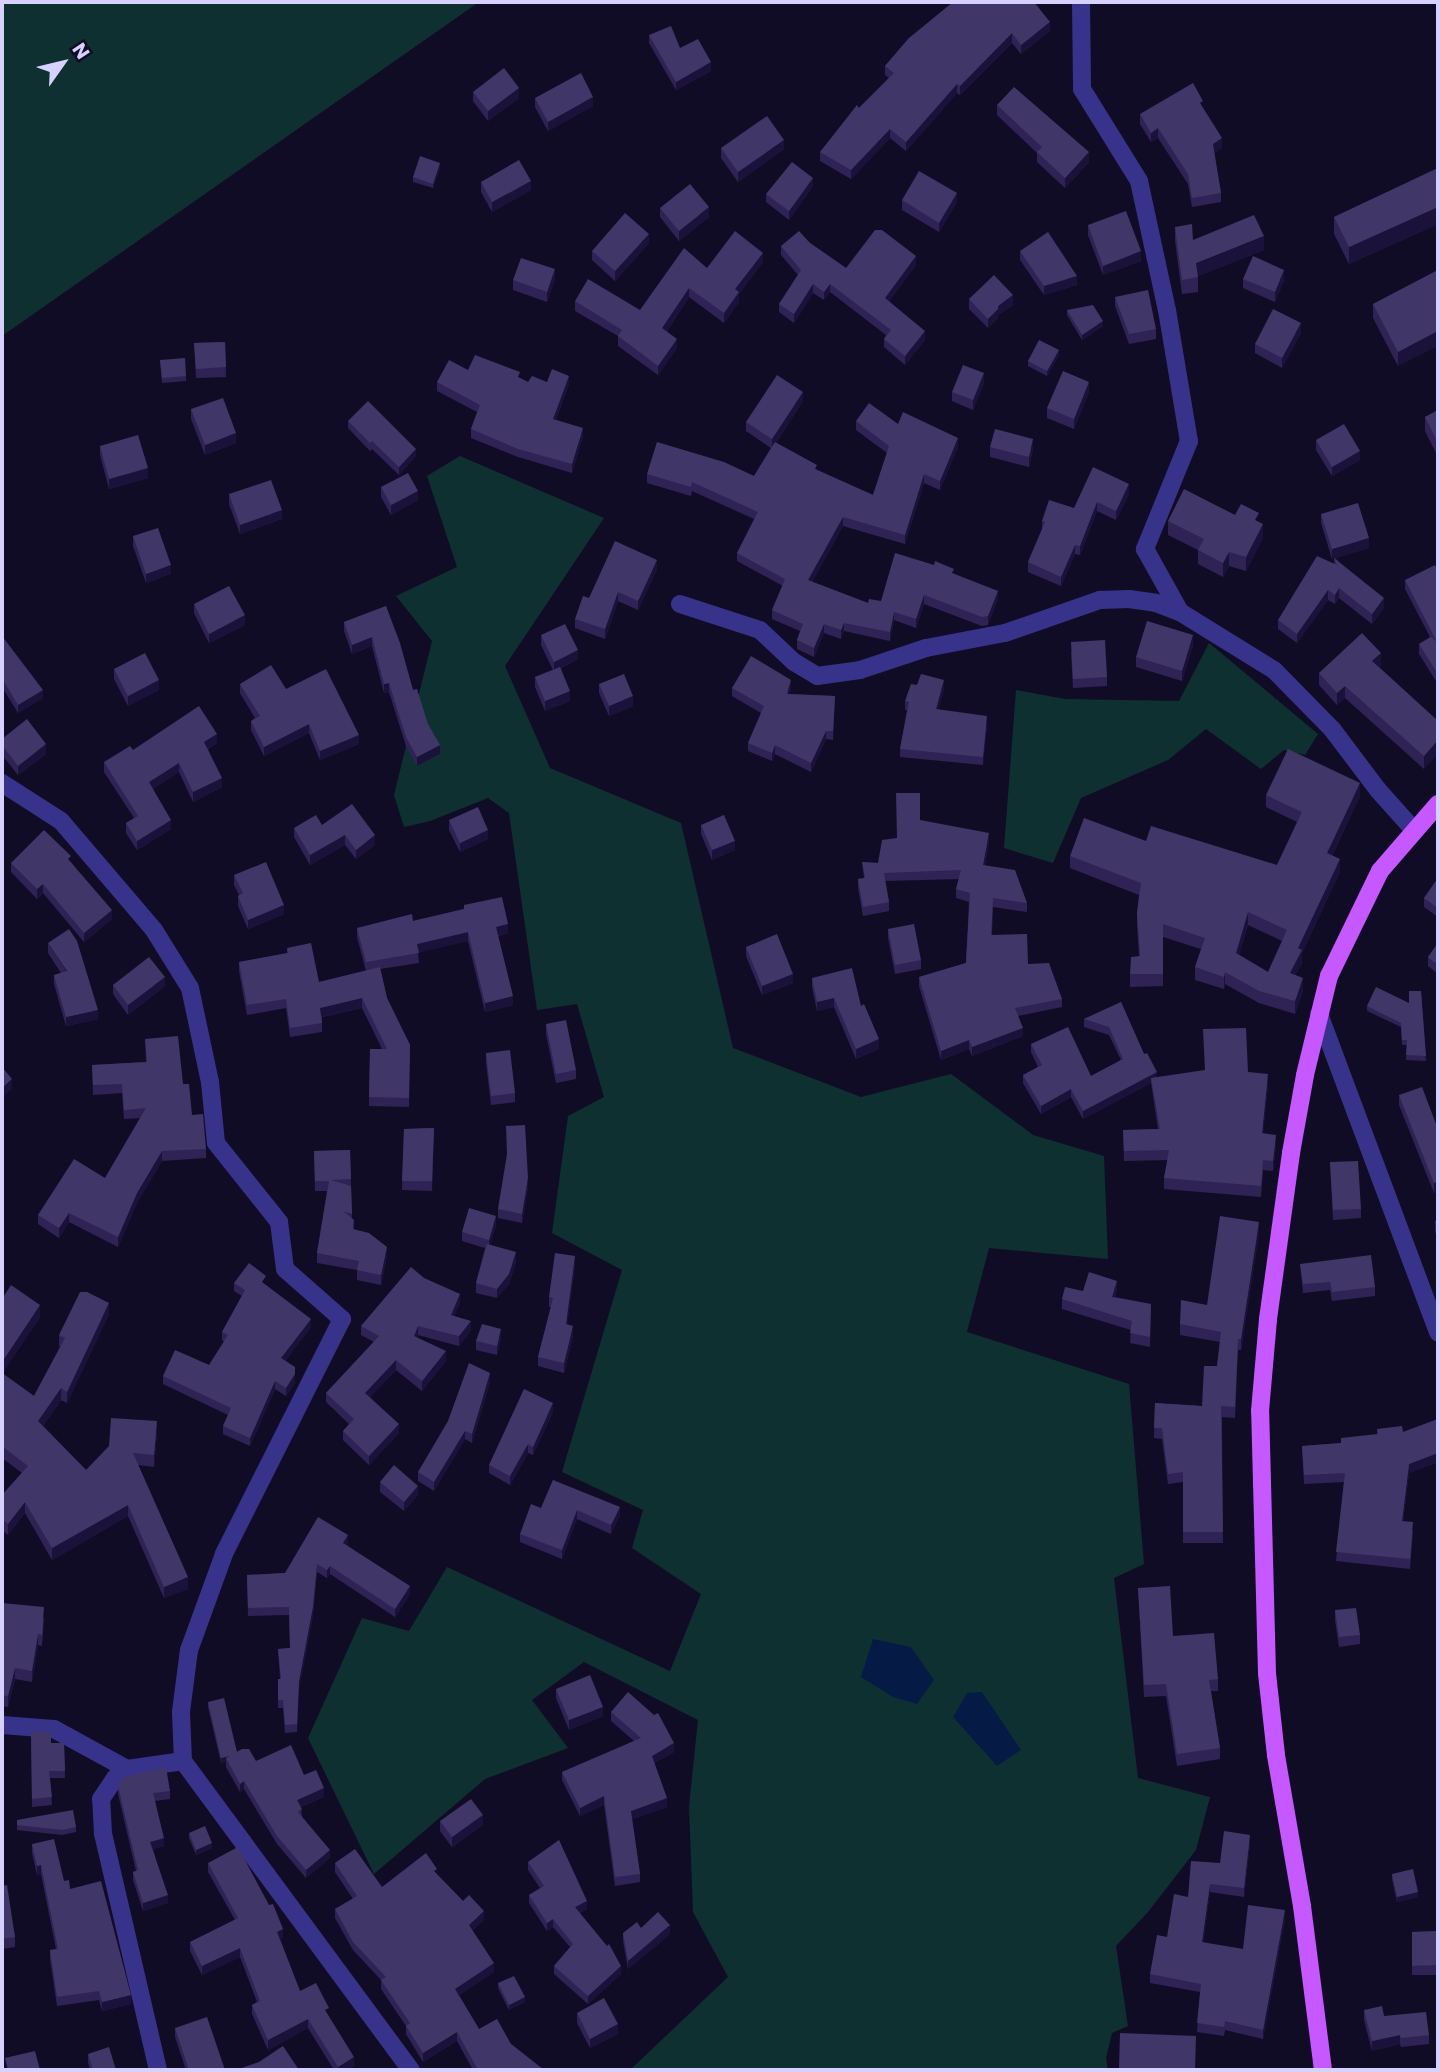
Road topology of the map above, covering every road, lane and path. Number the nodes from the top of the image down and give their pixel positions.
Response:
1 (1082, 2) edge
2 (680, 604) dead end
3 (1180, 612) junction
4 (2, 783) edge
5 (1438, 804) edge
6 (1413, 829) junction
7 (1319, 1014) junction
8 (1438, 1332) edge
9 (2, 1725) edge
10 (183, 1761) junction
11 (127, 1769) junction
12 (158, 2070) edge
13 (411, 2070) edge
14 (1323, 2070) edge

1 - 3 street
2 - 3 street
3 - 6 street
4 - 10 street
5 - 6 main road
6 - 7 main road
7 - 8 street
7 - 14 main road
9 - 11 street
10 - 11 street
10 - 13 street
11 - 12 street

